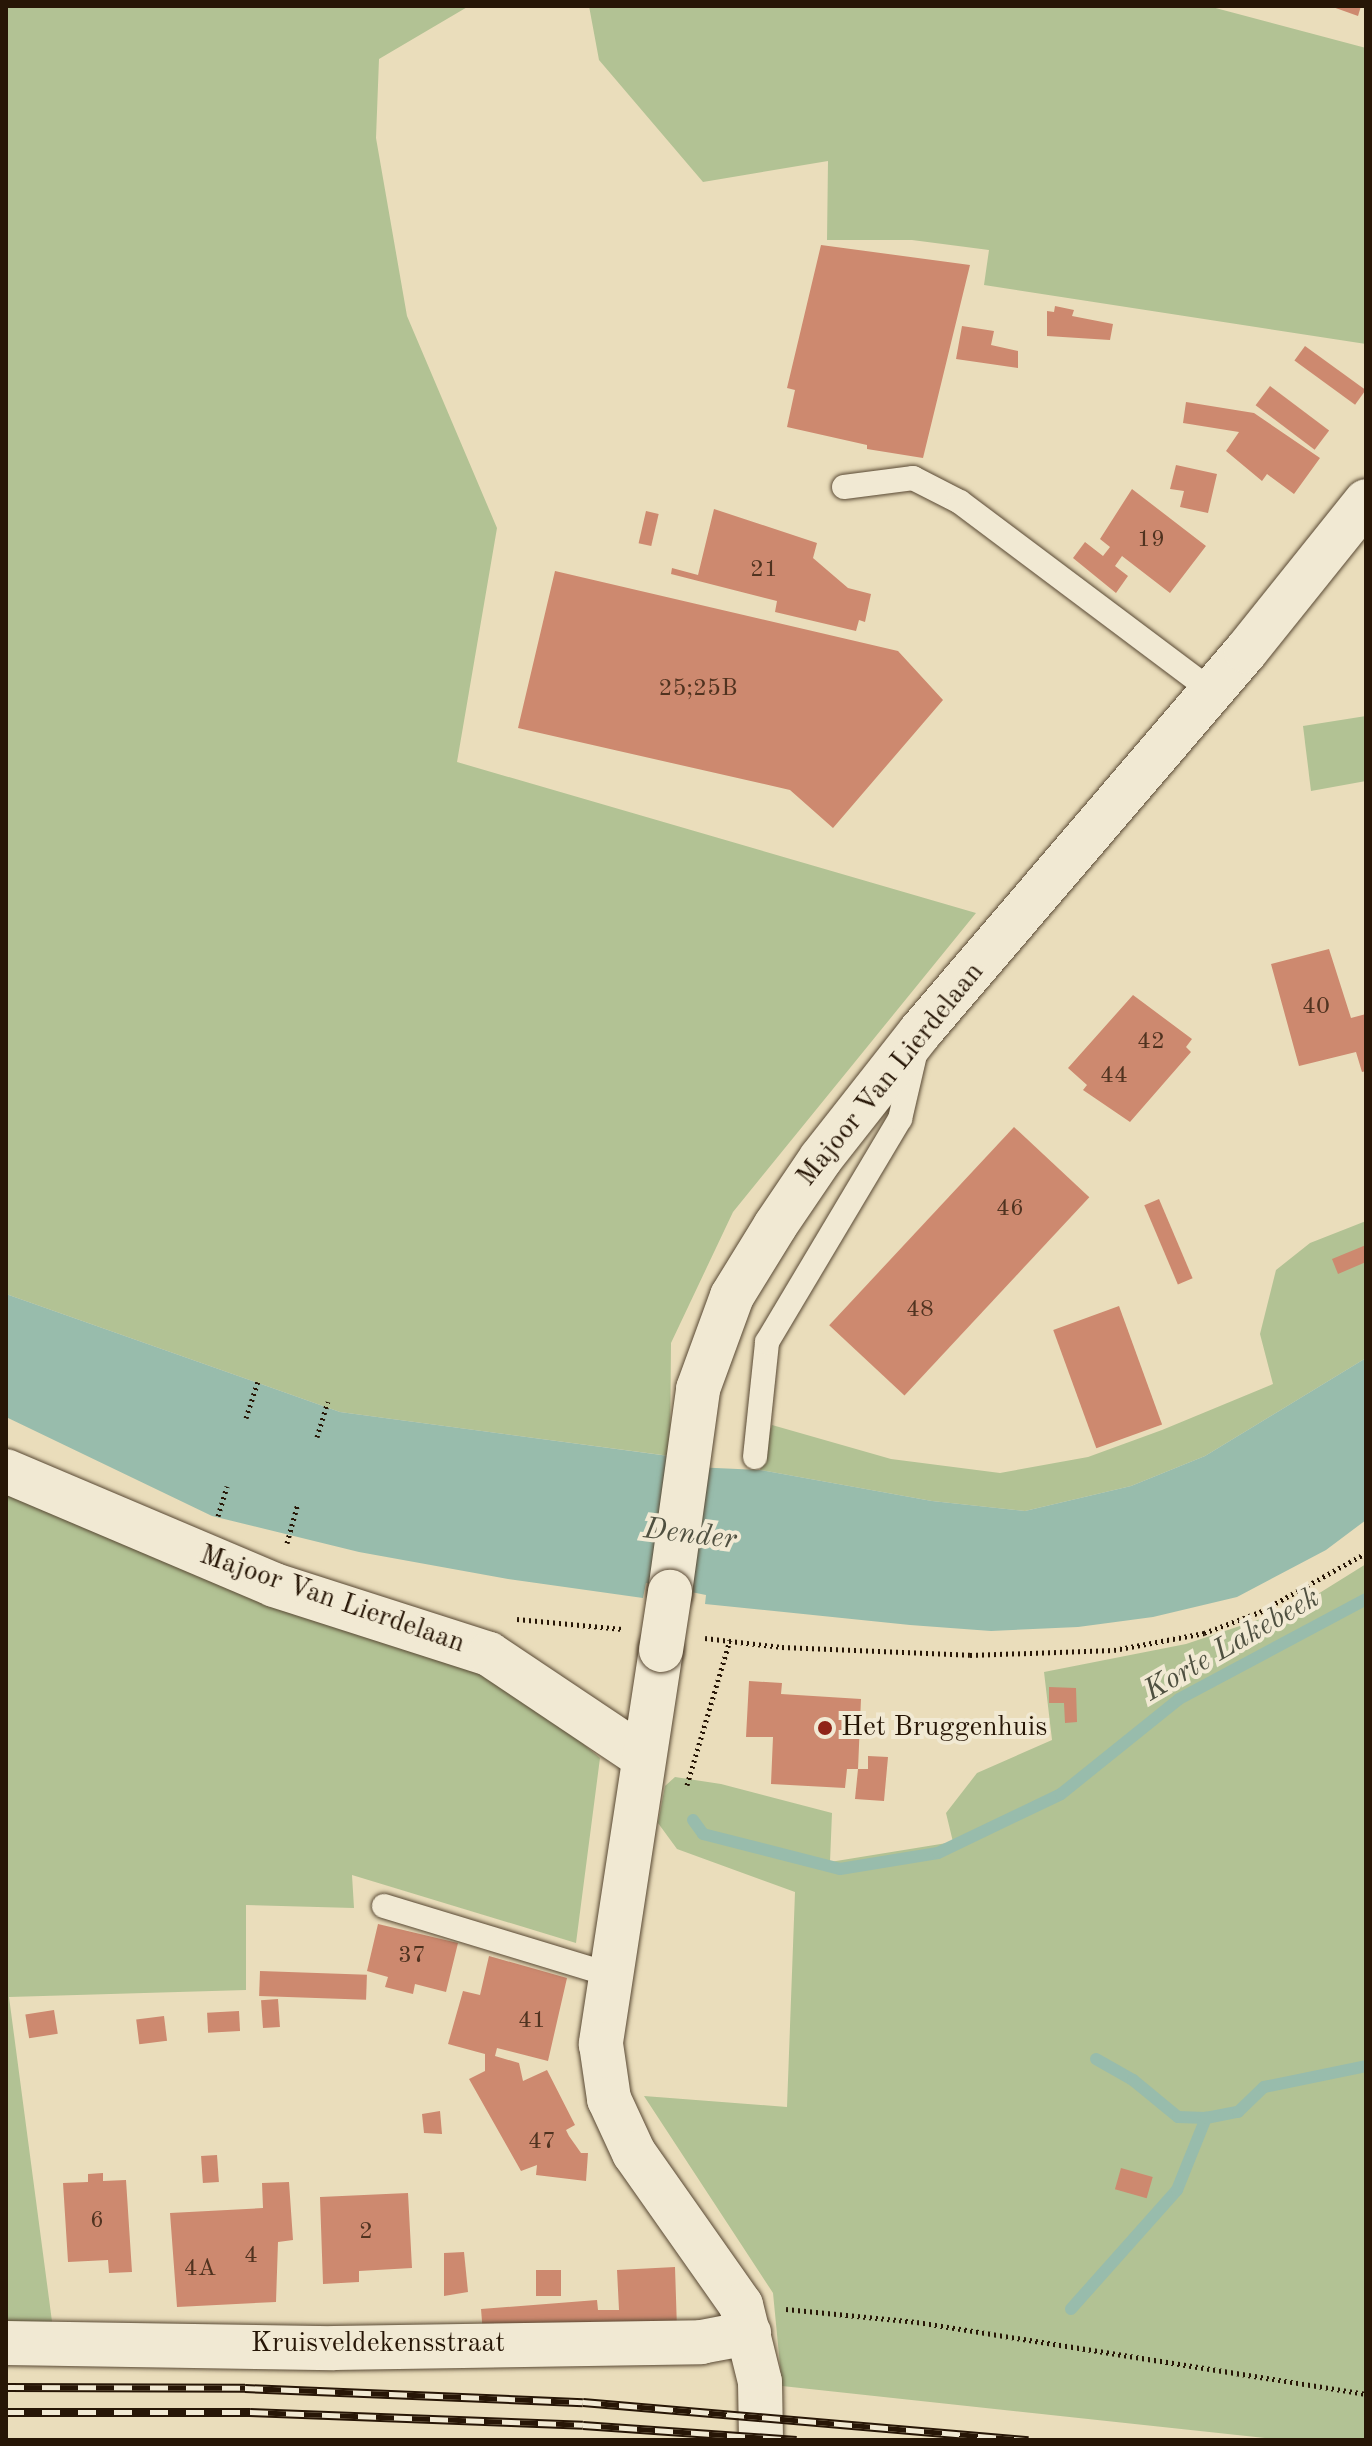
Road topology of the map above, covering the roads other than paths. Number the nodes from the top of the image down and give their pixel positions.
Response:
1 (844, 487) dead end
2 (1366, 501) edge
3 (1212, 691) junction
4 (920, 1032) junction
5 (755, 1457) dead end
6 (6, 1471) edge
7 (643, 1757) junction
8 (384, 1906) dead end
9 (614, 1976) junction
10 (745, 2319) junction
11 (6, 2343) edge
12 (761, 2440) edge

1 - 3 lane
2 - 3 street, Majoor Van Lierdelaan
3 - 4 street, Majoor Van Lierdelaan
4 - 5 lane
4 - 7 street, Majoor Van Lierdelaan, bridge
6 - 7 street, Majoor Van Lierdelaan
7 - 9 street, Majoor Van Lierdelaan
8 - 9 lane
9 - 10 street, Majoor Van Lierdelaan
10 - 11 street, Kruisveldekensstraat
10 - 12 street, Majoor Van Lierdelaan

